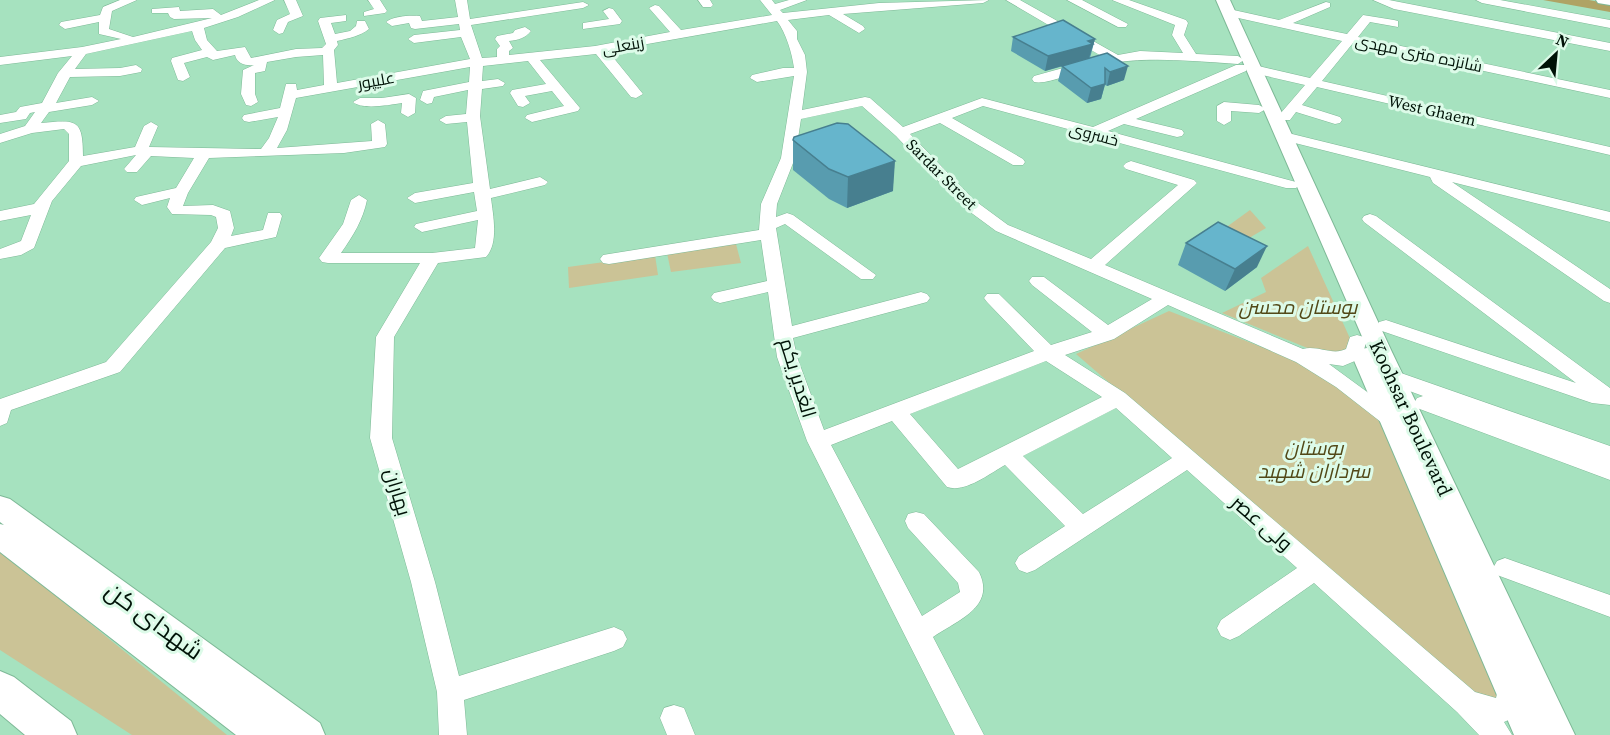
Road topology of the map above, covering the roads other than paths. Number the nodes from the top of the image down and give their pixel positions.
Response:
1 (131, 0) edge
2 (269, 0) edge
3 (290, 0) edge
4 (374, 0) edge
5 (463, 0) edge
6 (756, 0) edge
7 (801, 0) edge
8 (976, 0) edge
9 (1012, 0) edge
10 (1073, 0) edge
11 (1118, 0) edge
12 (1382, 0) edge
13 (1440, 0) edge
14 (1482, 0) edge
15 (1603, 0) edge
16 (1610, 1) edge
17 (886, 2) edge
18 (1222, 4) edge
19 (710, 5) edge
20 (1326, 5) dead end
21 (655, 8) dead end
22 (156, 11) dead end
23 (609, 11) dead end
24 (772, 11) edge
25 (831, 11) junction
26 (1437, 14) junction
27 (234, 15) junction
28 (1560, 15) junction
29 (584, 16) junction
30 (106, 17) junction
31 (342, 18) dead end
32 (218, 20) junction
33 (392, 21) dead end
34 (732, 24) junction
35 (1122, 24) dead end
36 (1281, 24) junction
37 (1394, 24) dead end
38 (1610, 24) edge
39 (65, 25) dead end
40 (197, 26) junction
41 (235, 28) dead end
42 (466, 29) junction
43 (859, 29) dead end
44 (279, 30) dead end
45 (1262, 32) dead end
46 (678, 35) junction
47 (524, 36) dead end
48 (1350, 38) junction
49 (1560, 38) junction
50 (414, 39) dead end
51 (57, 41) dead end
52 (132, 42) junction
53 (208, 44) junction
54 (329, 44) junction
55 (175, 48) dead end
56 (1610, 48) edge
57 (423, 50) dead end
58 (597, 50) junction
59 (82, 51) junction
60 (47, 55) junction
61 (1191, 56) junction
62 (1114, 58) junction
63 (261, 60) junction
64 (503, 60) junction
65 (534, 60) junction
66 (0, 61) edge
67 (470, 63) junction
68 (111, 66) junction
69 (1244, 66) junction
70 (136, 69) dead end
71 (801, 72) junction
72 (65, 73) junction
73 (518, 73) dead end
74 (183, 77) dead end
75 (757, 78) dead end
76 (1040, 79) dead end
77 (248, 82) junction
78 (363, 82) junction
79 (498, 83) dead end
80 (1313, 83) junction
81 (234, 84) dead end
82 (477, 85) junction
83 (555, 86) junction
84 (331, 88) junction
85 (636, 94) dead end
86 (1610, 94) edge
87 (87, 98) dead end
88 (428, 100) dead end
89 (360, 103) junction
90 (523, 103) dead end
91 (46, 107) junction
92 (1000, 108) junction
93 (1259, 109) junction
94 (287, 111) junction
95 (1053, 111) dead end
96 (408, 113) dead end
97 (793, 116) junction
98 (473, 117) junction
99 (532, 118) dead end
100 (942, 118) junction
101 (0, 119) edge
102 (358, 119) dead end
103 (446, 120) dead end
104 (1124, 120) junction
105 (1335, 120) dead end
106 (1224, 121) dead end
107 (378, 124) dead end
108 (152, 126) dead end
109 (1287, 126) junction
110 (30, 129) junction
111 (901, 133) junction
112 (1092, 133) junction
113 (1177, 133) dead end
114 (314, 135) dead end
115 (0, 139) edge
116 (306, 150) junction
117 (144, 151) junction
118 (1610, 151) edge
119 (265, 153) junction
120 (204, 154) junction
121 (76, 162) junction
122 (1018, 162) dead end
123 (1131, 166) dead end
124 (132, 169) dead end
125 (1438, 177) junction
126 (540, 182) dead end
127 (1291, 185) junction
128 (482, 190) junction
129 (181, 191) junction
130 (415, 198) dead end
131 (142, 200) dead end
132 (359, 200) dead end
133 (39, 214) junction
134 (0, 216) edge
135 (274, 216) dead end
136 (1610, 217) edge
137 (485, 218) junction
138 (1370, 219) dead end
139 (465, 226) dead end
140 (422, 227) dead end
141 (0, 230) edge
142 (768, 230) junction
143 (219, 244) junction
144 (1040, 244) junction
145 (0, 254) edge
146 (432, 258) junction
147 (609, 259) dead end
148 (1093, 267) junction
149 (867, 275) dead end
150 (776, 285) junction
151 (1609, 296) edge
152 (720, 297) dead end
153 (921, 298) dead end
154 (993, 298) dead end
155 (1165, 299) junction
156 (1386, 326) dead end
157 (784, 334) junction
158 (1107, 334) junction
159 (1357, 342) junction
160 (1289, 350) junction
161 (1048, 353) junction
162 (1384, 381) junction
163 (1118, 398) junction
164 (1610, 400) edge
165 (896, 412) junction
166 (0, 418) edge
167 (1392, 421) junction
168 (818, 441) junction
169 (1008, 455) junction
170 (1610, 455) edge
171 (1187, 459) junction
172 (1610, 471) edge
173 (0, 507) edge
174 (916, 521) dead end
175 (1082, 528) junction
176 (0, 536) edge
177 (1027, 563) dead end
178 (1505, 568) dead end
179 (1315, 569) junction
180 (1610, 606) edge
181 (1230, 628) dead end
182 (917, 633) junction
183 (614, 639) dead end
184 (1510, 687) junction
185 (0, 690) edge
186 (450, 692) junction
187 (1467, 703) junction
188 (57, 735) edge
189 (264, 735) edge
190 (308, 735) edge
191 (453, 735) edge
192 (970, 735) edge
193 (1498, 735) edge
194 (1531, 735) edge
195 (1558, 735) edge

1 - 30 street
2 - 27 street
3 - 44 street
4 - 54 street
5 - 42 street
6 - 24 street
7 - 24 street
8 - 17 street
9 - 62 street
10 - 35 street
11 - 61 street
12 - 26 street
13 - 26 street
14 - 28 street
15 - 16 main road
17 - 25 street
18 - 36 street, شانزده متری مهدی
18 - 69 main road, Koohsar Boulevard
19 - 34 street
20 - 36 street
21 - 46 street
22 - 32 street
23 - 29 street
24 - 25 street
24 - 34 street, زینعلی
24 - 71 street, الغدیر یکم
25 - 43 street
26 - 49 street
27 - 32 street
27 - 41 street
28 - 38 street
28 - 49 street
29 - 42 street
29 - 58 street
30 - 39 street
30 - 52 street
31 - 54 street
32 - 40 street
33 - 42 street
34 - 46 street, زینعلی
36 - 45 street
36 - 48 street, شانزده متری مهدی
37 - 48 street
40 - 52 street
40 - 53 street
42 - 50 street
42 - 57 street
42 - 67 street
46 - 58 street, زینعلی
47 - 64 street
48 - 80 street
48 - 86 street, شانزده متری مهدی
49 - 56 street
51 - 60 street
52 - 68 street
53 - 55 street
53 - 63 street
53 - 74 street
54 - 63 street
54 - 84 street
58 - 65 street, زینعلی
58 - 85 street
59 - 60 street
59 - 68 street
59 - 72 street
60 - 66 street
61 - 62 street, West Ghaem
61 - 69 street, West Ghaem
62 - 76 street, West Ghaem
63 - 77 street
64 - 65 street, زینعلی
64 - 67 street, زینعلی
65 - 73 street
65 - 83 street
67 - 78 street, علیپور
67 - 82 street
68 - 70 street
68 - 72 street
69 - 80 street, West Ghaem
69 - 93 main road, Koohsar Boulevard
69 - 104 street
69 - 109 main road, Koohsar Boulevard
71 - 75 street
71 - 97 street, الغدیر یکم
72 - 91 street
77 - 81 street
77 - 94 street
78 - 84 street, علیپور
78 - 89 street
79 - 82 street
80 - 109 street
80 - 118 street, West Ghaem
82 - 88 street
82 - 98 street
83 - 90 street
83 - 99 street
84 - 94 street, علیپور
87 - 91 street
89 - 96 street
89 - 102 street
91 - 101 street
91 - 110 street
92 - 95 street
92 - 100 street, خسروی
92 - 112 street, خسروی
93 - 106 street
93 - 127 main road, Koohsar Boulevard
94 - 119 street
97 - 111 street, Sardar Street
97 - 142 street, الغدیر یکم
98 - 103 street
98 - 128 street
100 - 111 street, خسروی
100 - 122 street
104 - 112 street
104 - 113 street
105 - 109 street
107 - 116 street
108 - 117 street
109 - 125 street
109 - 162 main road, Koohsar Boulevard
110 - 115 street
110 - 121 street
111 - 144 street, Sardar Street
112 - 127 street, خسروی
114 - 116 street
116 - 119 street
117 - 120 street
117 - 121 street
117 - 124 street
119 - 120 street
120 - 129 street
121 - 133 street
123 - 148 street
125 - 136 street
125 - 151 street
126 - 128 street
127 - 159 main road, Koohsar Boulevard
128 - 130 street
128 - 137 street
129 - 131 street
129 - 143 street
132 - 146 street
133 - 134 street
133 - 141 street
133 - 145 street
135 - 143 street
137 - 139 street
137 - 140 street
137 - 146 street
138 - 164 street
142 - 147 street
142 - 149 street
142 - 150 street, الغدیر یکم
143 - 166 street
144 - 148 street, Sardar Street
144 - 158 street
146 - 186 street, بهاران
148 - 155 street, Sardar Street
150 - 152 street
150 - 157 street, الغدیر یکم
153 - 157 street
154 - 161 street, ولی عصر
155 - 158 street
155 - 160 street, Sardar Street
156 - 164 street
157 - 168 street, الغدیر یکم
158 - 161 street
159 - 160 street
159 - 162 main road, Koohsar Boulevard
160 - 167 street
161 - 163 street, ولی عصر
161 - 165 street
162 - 167 main road, Koohsar Boulevard
162 - 170 street
162 - 172 street
162 - 195 main road, Koohsar Boulevard
163 - 169 street
163 - 171 street, ولی عصر
165 - 168 street
165 - 169 street
167 - 184 main road, Koohsar Boulevard
168 - 182 street, الغدیر یکم
169 - 175 street
171 - 175 street
171 - 179 street, ولی عصر
173 - 190 main road, شهدای کن
174 - 182 street
175 - 177 street
176 - 189 main road
178 - 180 street
179 - 181 street
179 - 187 street, ولی عصر
182 - 192 street, الغدیر یکم
183 - 186 street
184 - 187 street, ولی عصر
184 - 194 main road, Koohsar Boulevard
185 - 188 highway
186 - 191 street, بهاران
187 - 193 street, ولی عصر

